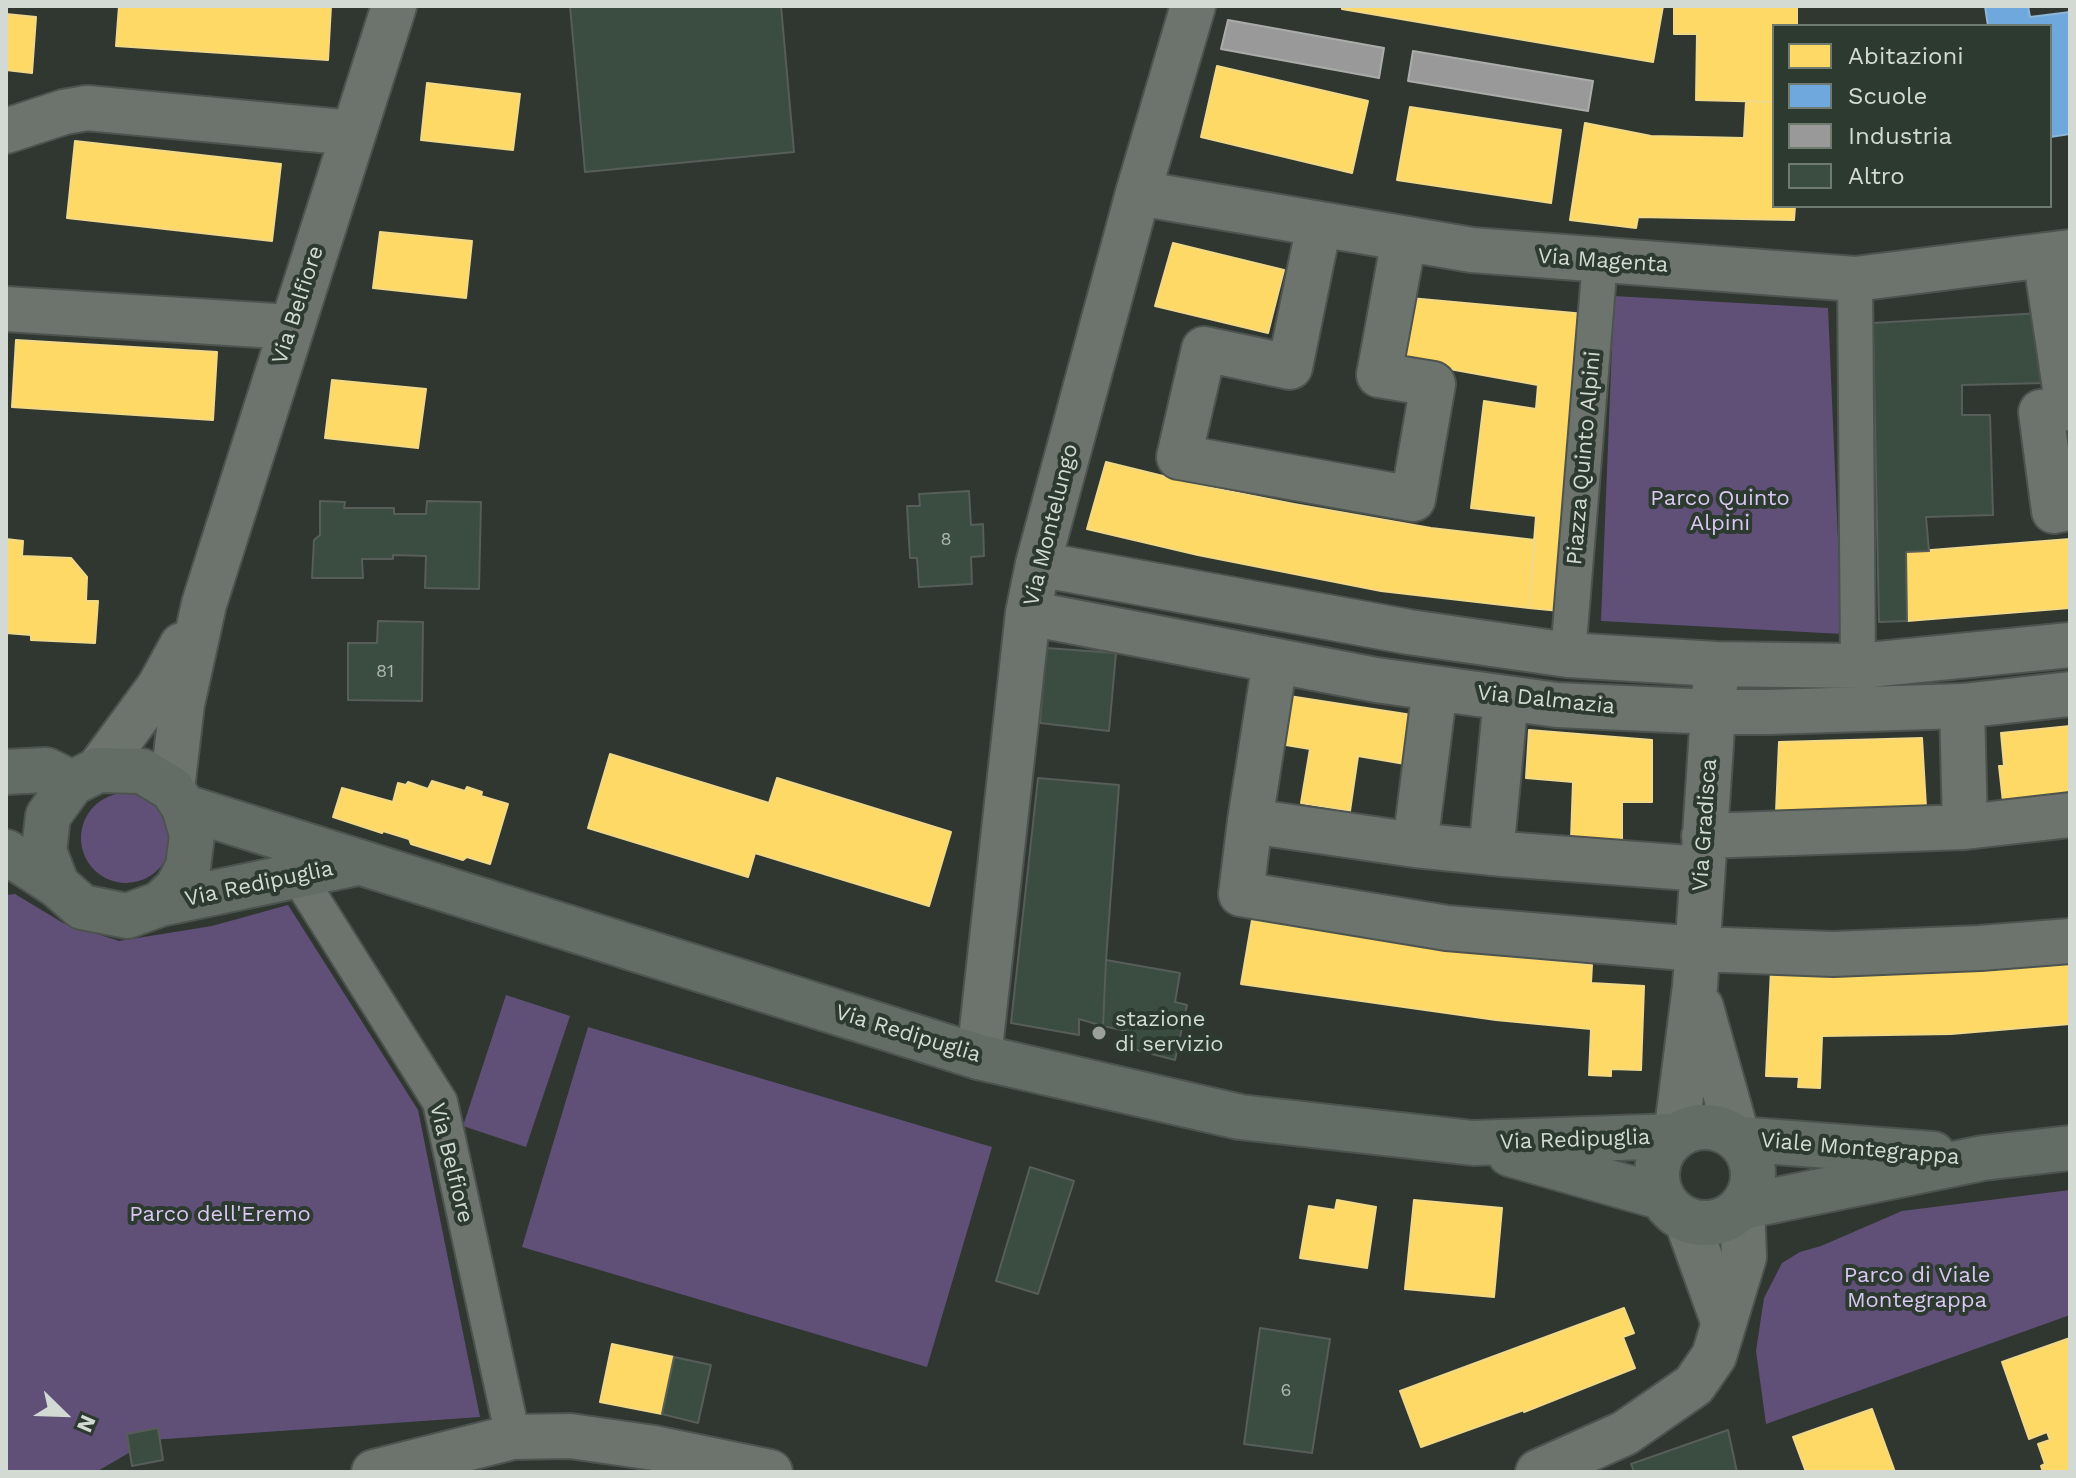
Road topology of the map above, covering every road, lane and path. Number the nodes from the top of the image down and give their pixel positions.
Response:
1 (394, 6) edge
2 (1193, 6) edge
3 (6, 131) edge
4 (353, 133) junction
5 (1138, 193) junction
6 (1319, 225) junction
7 (1404, 239) junction
8 (2058, 253) edge
9 (1600, 261) junction
10 (1855, 279) junction
11 (6, 309) edge
12 (291, 327) junction
13 (2070, 508) edge
14 (1038, 564) junction
15 (204, 604) junction
16 (1028, 613) junction
17 (2070, 645) edge
18 (1568, 655) junction
19 (1275, 661) junction
20 (1716, 664) junction
21 (1858, 666) junction
22 (1435, 688) junction
23 (2070, 694) edge
24 (1506, 698) junction
25 (1962, 706) junction
26 (1714, 712) junction
27 (6, 772) edge
28 (85, 777) junction
29 (178, 798) junction
30 (2070, 815) edge
31 (1250, 821) junction
32 (1965, 827) junction
33 (1415, 845) junction
34 (6, 852) edge
35 (1491, 853) junction
36 (1703, 853) junction
37 (358, 863) junction
38 (298, 876) junction
39 (57, 885) junction
40 (160, 904) junction
41 (2070, 941) edge
42 (1696, 968) junction
43 (979, 1057) junction
44 (1676, 1136) junction
45 (1738, 1139) junction
46 (1473, 1143) junction
47 (2070, 1148) edge
48 (1983, 1158) junction
49 (1742, 1207) junction
50 (1674, 1209) junction
51 (1723, 1321) junction
52 (513, 1437) junction
53 (374, 1472) edge
54 (770, 1472) edge
55 (1538, 1472) edge

1 - 4 street, Via Belfiore
2 - 5 street, Via Montelungo
3 - 4 street
4 - 12 street, Via Belfiore
5 - 6 street, Via Magenta
5 - 14 street, Via Montelungo
6 - 7 street, Via Magenta
6 - 7 street
7 - 9 street, Via Magenta
8 - 10 street, Via Magenta
8 - 13 street
9 - 10 street, Via Magenta
9 - 18 street, Piazza Quinto Alpini
10 - 21 street
11 - 12 street
12 - 15 street, Via Belfiore
14 - 16 street, Via Montelungo
14 - 18 street
15 - 28 street, Via Belfiore
15 - 29 street, Via Belfiore
16 - 19 street, Via Dalmazia
16 - 43 street, Via Montelungo
17 - 21 street
18 - 20 street
19 - 22 street, Via Dalmazia
19 - 31 street
20 - 21 street
20 - 26 street, Via Gradisca
22 - 24 street, Via Dalmazia
22 - 33 street
23 - 25 street, Via Dalmazia
24 - 26 street, Via Dalmazia
24 - 35 street
25 - 26 street, Via Dalmazia
25 - 32 street
26 - 36 street, Via Gradisca
27 - 28 main road
28 - 29 main road
28 - 39 main road
29 - 37 main road, Via Redipuglia
29 - 40 main road
30 - 32 street
31 - 33 street
31 - 42 street
32 - 36 street
33 - 35 street
34 - 39 main road
35 - 36 street
36 - 42 street, Via Gradisca
37 - 38 main road, Via Redipuglia
37 - 43 main road, Via Redipuglia
38 - 40 main road, Via Redipuglia
38 - 52 street, Via Belfiore
39 - 40 main road
41 - 42 street
42 - 44 street, Via Gradisca
42 - 45 street, Via Gradisca
43 - 46 main road, Via Redipuglia
44 - 45 main road, Viale Montegrappa
44 - 46 main road, Via Redipuglia
44 - 50 main road
45 - 48 main road, Viale Montegrappa
45 - 49 main road, Viale Montegrappa
46 - 50 main road, Via Redipuglia
47 - 48 main road, Viale Montegrappa
48 - 49 main road, Viale Montegrappa
49 - 50 main road, Viale Montegrappa
49 - 51 street
50 - 51 street
51 - 55 street
52 - 53 street
52 - 54 street

